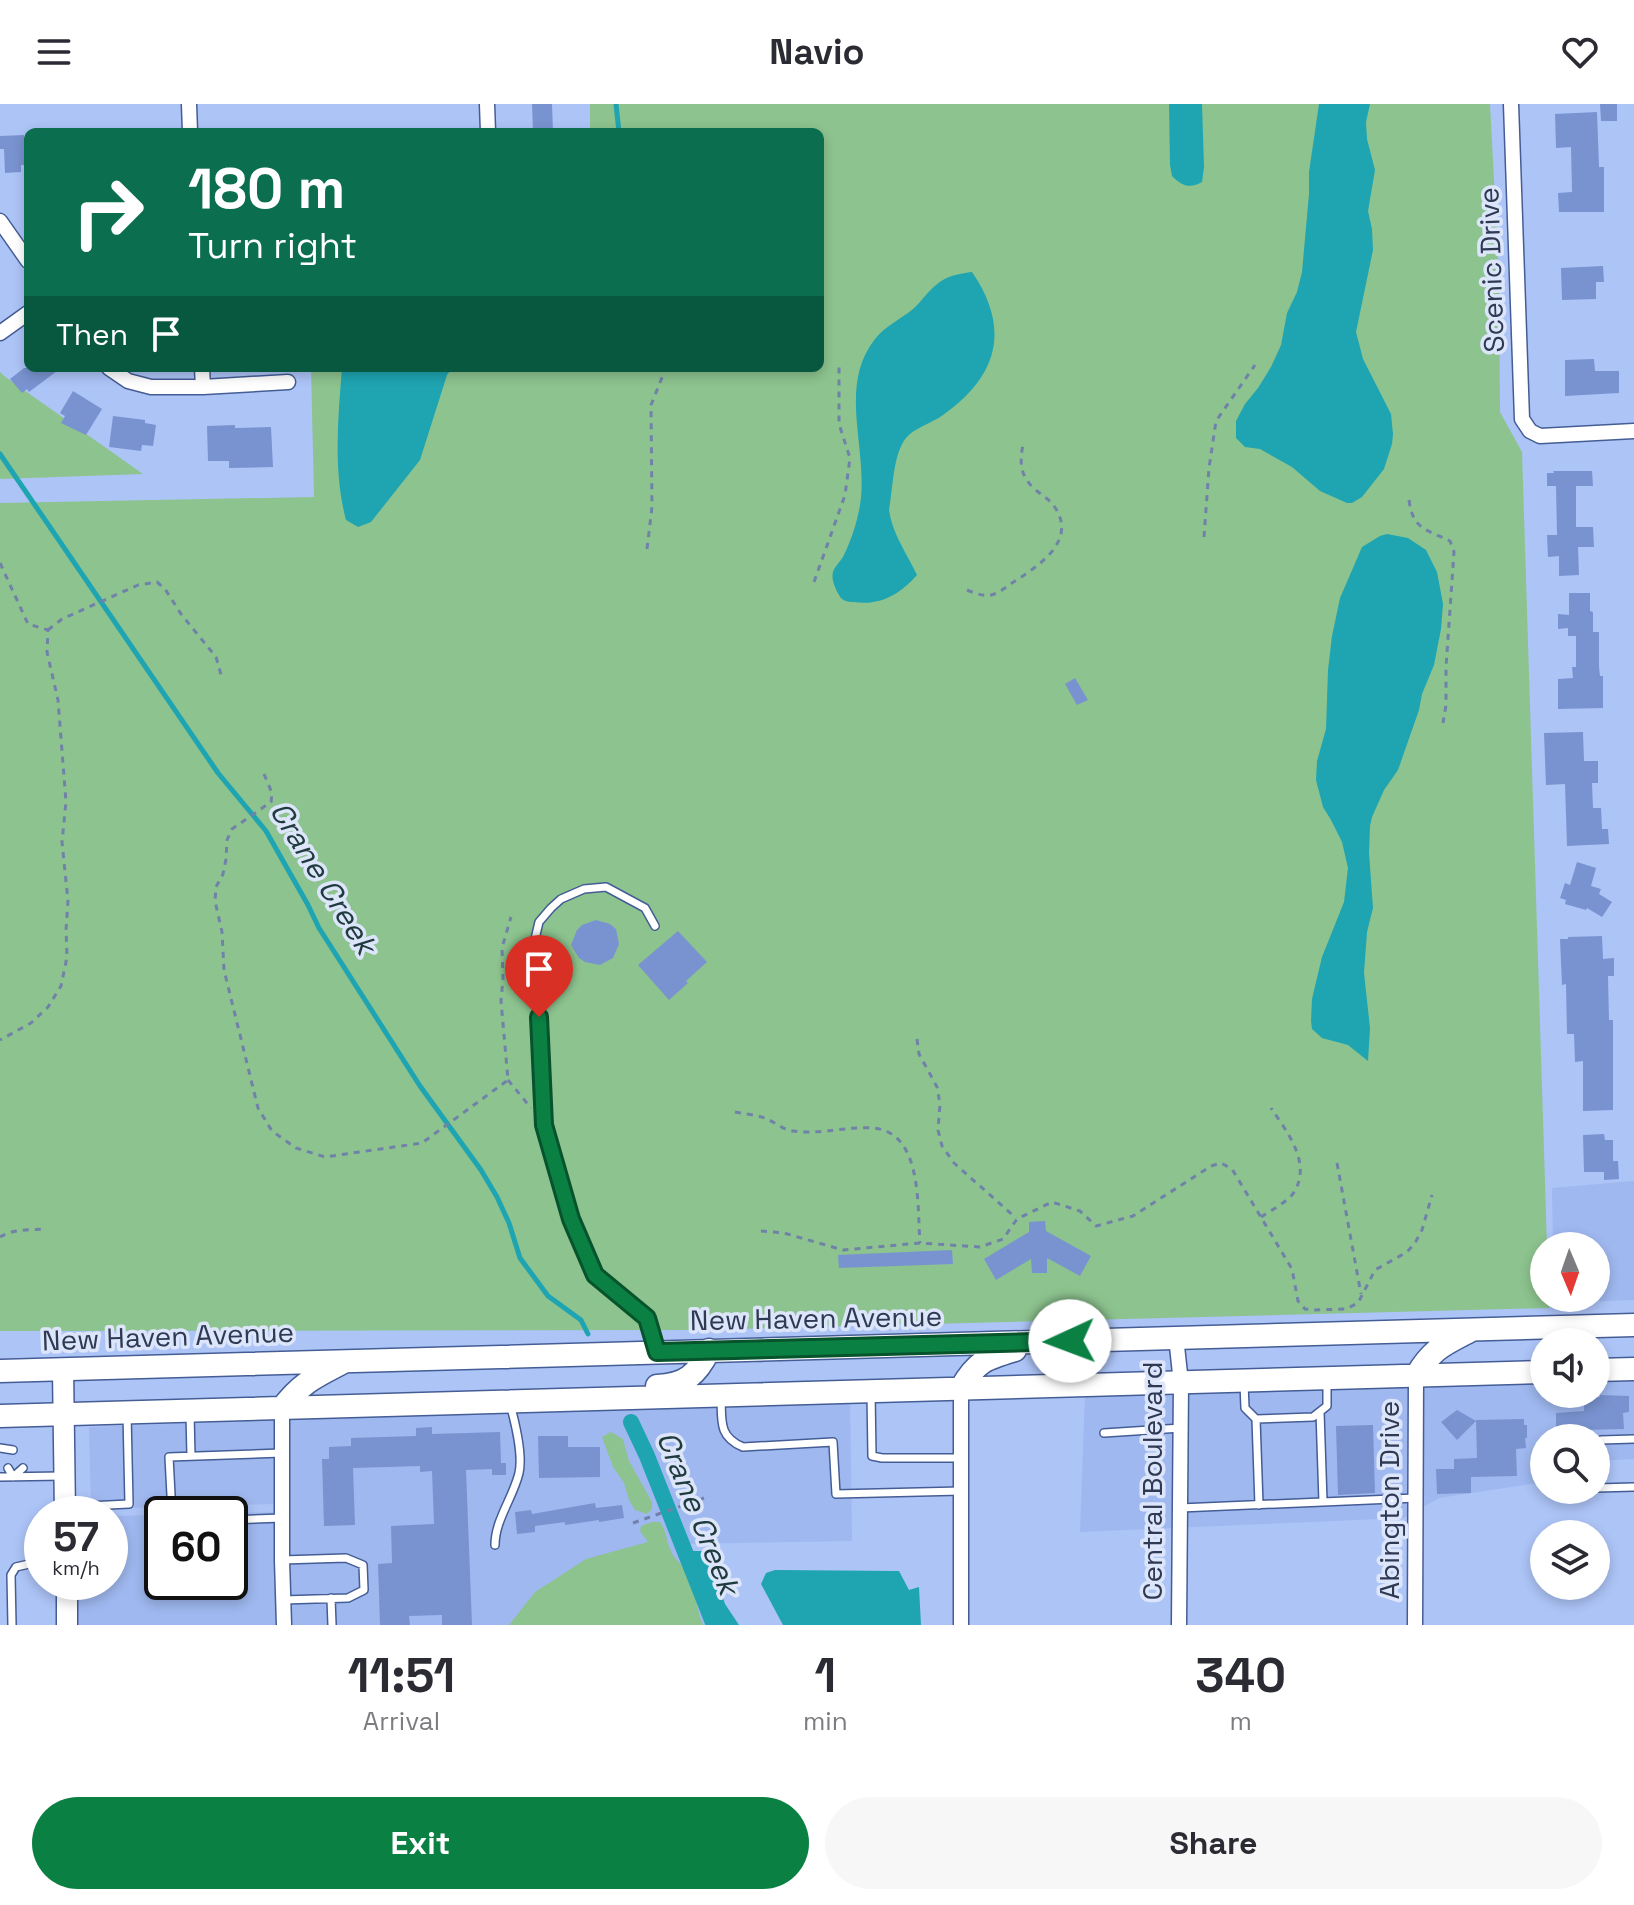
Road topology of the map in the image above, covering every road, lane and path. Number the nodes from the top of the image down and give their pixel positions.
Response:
1 (189, 104) edge
2 (487, 104) edge
3 (1511, 104) edge
4 (190, 128) edge
5 (488, 128) edge
6 (0, 221) edge
7 (24, 255) edge
8 (24, 316) edge
9 (0, 333) edge
10 (1255, 365) dead end
11 (839, 366) dead end
12 (115, 372) edge
13 (202, 372) edge
14 (663, 372) edge
15 (288, 382) dead end
16 (203, 387) junction
17 (1634, 431) edge
18 (1023, 444) dead end
19 (1409, 500) dead end
20 (1204, 537) dead end
21 (647, 549) dead end
22 (0, 563) edge
23 (814, 582) dead end
24 (967, 590) dead end
25 (48, 630) junction
26 (222, 678) dead end
27 (1443, 723) dead end
28 (264, 774) dead end
29 (511, 917) dead end
30 (655, 926) dead end
31 (917, 1039) dead end
32 (0, 1040) edge
33 (508, 1080) junction
34 (1271, 1108) dead end
35 (735, 1112) dead end
36 (544, 1125) junction
37 (1337, 1163) dead end
38 (1432, 1195) dead end
39 (1261, 1217) junction
40 (1017, 1219) junction
41 (44, 1229) dead end
42 (761, 1231) dead end
43 (0, 1237) edge
44 (920, 1243) junction
45 (1361, 1294) junction
46 (1634, 1325) edge
47 (1474, 1329) junction
48 (1176, 1337) junction
49 (1043, 1342) junction
50 (709, 1350) junction
51 (657, 1352) junction
52 (1634, 1359) edge
53 (347, 1361) junction
54 (1610, 1368) edge
55 (63, 1369) junction
56 (1634, 1369) edge
57 (1610, 1370) edge
58 (0, 1371) edge
59 (1530, 1372) edge
60 (1416, 1376) junction
61 (1327, 1378) junction
62 (1244, 1381) junction
63 (1181, 1383) junction
64 (961, 1388) junction
65 (871, 1391) junction
66 (721, 1395) junction
67 (510, 1401) junction
68 (481, 1402) junction
69 (282, 1408) junction
70 (190, 1411) junction
71 (127, 1412) junction
72 (1320, 1412) junction
73 (63, 1414) junction
74 (0, 1416) edge
75 (1256, 1419) junction
76 (1181, 1428) junction
77 (1104, 1433) dead end
78 (1634, 1439) edge
79 (1610, 1440) edge
80 (0, 1448) edge
81 (13, 1450) dead end
82 (282, 1453) junction
83 (191, 1456) junction
84 (961, 1458) junction
85 (23, 1468) dead end
86 (4, 1470) edge
87 (65, 1476) junction
88 (0, 1477) edge
89 (13, 1477) junction
90 (1634, 1487) edge
91 (1610, 1488) edge
92 (961, 1491) junction
93 (65, 1496) edge
94 (171, 1496) edge
95 (704, 1498) dead end
96 (1416, 1498) junction
97 (1323, 1502) junction
98 (128, 1504) edge
99 (1259, 1505) junction
100 (1180, 1508) junction
101 (282, 1518) junction
102 (248, 1519) edge
103 (633, 1523) dead end
104 (495, 1545) dead end
105 (282, 1560) junction
106 (24, 1565) edge
107 (331, 1598) junction
108 (67, 1600) edge
109 (283, 1600) junction
110 (12, 1625) edge
111 (67, 1625) edge
112 (284, 1625) edge
113 (332, 1625) edge
114 (961, 1625) edge
115 (1179, 1625) edge
116 (1415, 1625) edge

1 - 4 street
2 - 5 street
3 - 17 street, Scenic Drive
6 - 7 street
8 - 9 street
10 - 20 path
11 - 23 path
12 - 16 street
13 - 16 street
14 - 21 path
15 - 16 street
18 - 24 path
19 - 27 path
22 - 25 path
25 - 26 path
25 - 32 path
28 - 33 path
29 - 33 path
30 - 36 lane
31 - 40 path
33 - 36 path
34 - 39 path
35 - 44 path
36 - 51 lane
37 - 45 path
38 - 45 path
39 - 40 path
39 - 45 path
40 - 44 path
41 - 43 path
42 - 44 path
46 - 47 main road, New Haven Avenue
47 - 48 main road, New Haven Avenue
47 - 60 main road
48 - 49 main road, New Haven Avenue
48 - 63 street, Central Boulevard
49 - 50 main road, New Haven Avenue
49 - 64 main road
50 - 51 main road, New Haven Avenue
50 - 68 main road
51 - 53 main road, New Haven Avenue
52 - 54 main road
53 - 55 main road, New Haven Avenue
53 - 69 main road
55 - 58 main road, New Haven Avenue
55 - 73 street
56 - 57 main road
59 - 60 main road
60 - 61 main road
60 - 96 street, Abington Drive
61 - 62 main road
61 - 72 lane
62 - 63 main road
62 - 75 lane
63 - 64 main road
63 - 76 street, Central Boulevard
64 - 65 main road
64 - 84 street
65 - 66 main road
65 - 84 lane
66 - 67 main road
66 - 92 lane
67 - 68 main road
67 - 104 lane
68 - 69 main road
69 - 70 main road
69 - 82 street
70 - 71 main road
70 - 83 lane
71 - 73 main road
71 - 98 lane
72 - 75 lane
72 - 97 lane
73 - 74 main road
73 - 87 street
75 - 99 lane
76 - 77 lane
76 - 100 street, Central Boulevard
78 - 79 lane
80 - 81 lane
82 - 83 lane
82 - 101 street
83 - 94 lane
84 - 92 street
85 - 89 lane
86 - 89 lane
87 - 89 lane
87 - 93 street
88 - 89 lane
90 - 91 lane
92 - 114 street
95 - 103 path
96 - 97 lane
96 - 116 street, Abington Drive
97 - 99 lane
99 - 100 lane
100 - 115 street, Central Boulevard
101 - 102 lane
101 - 105 street
105 - 107 lane
105 - 109 street
106 - 110 lane
107 - 109 lane
107 - 113 lane
108 - 111 street
109 - 112 street

